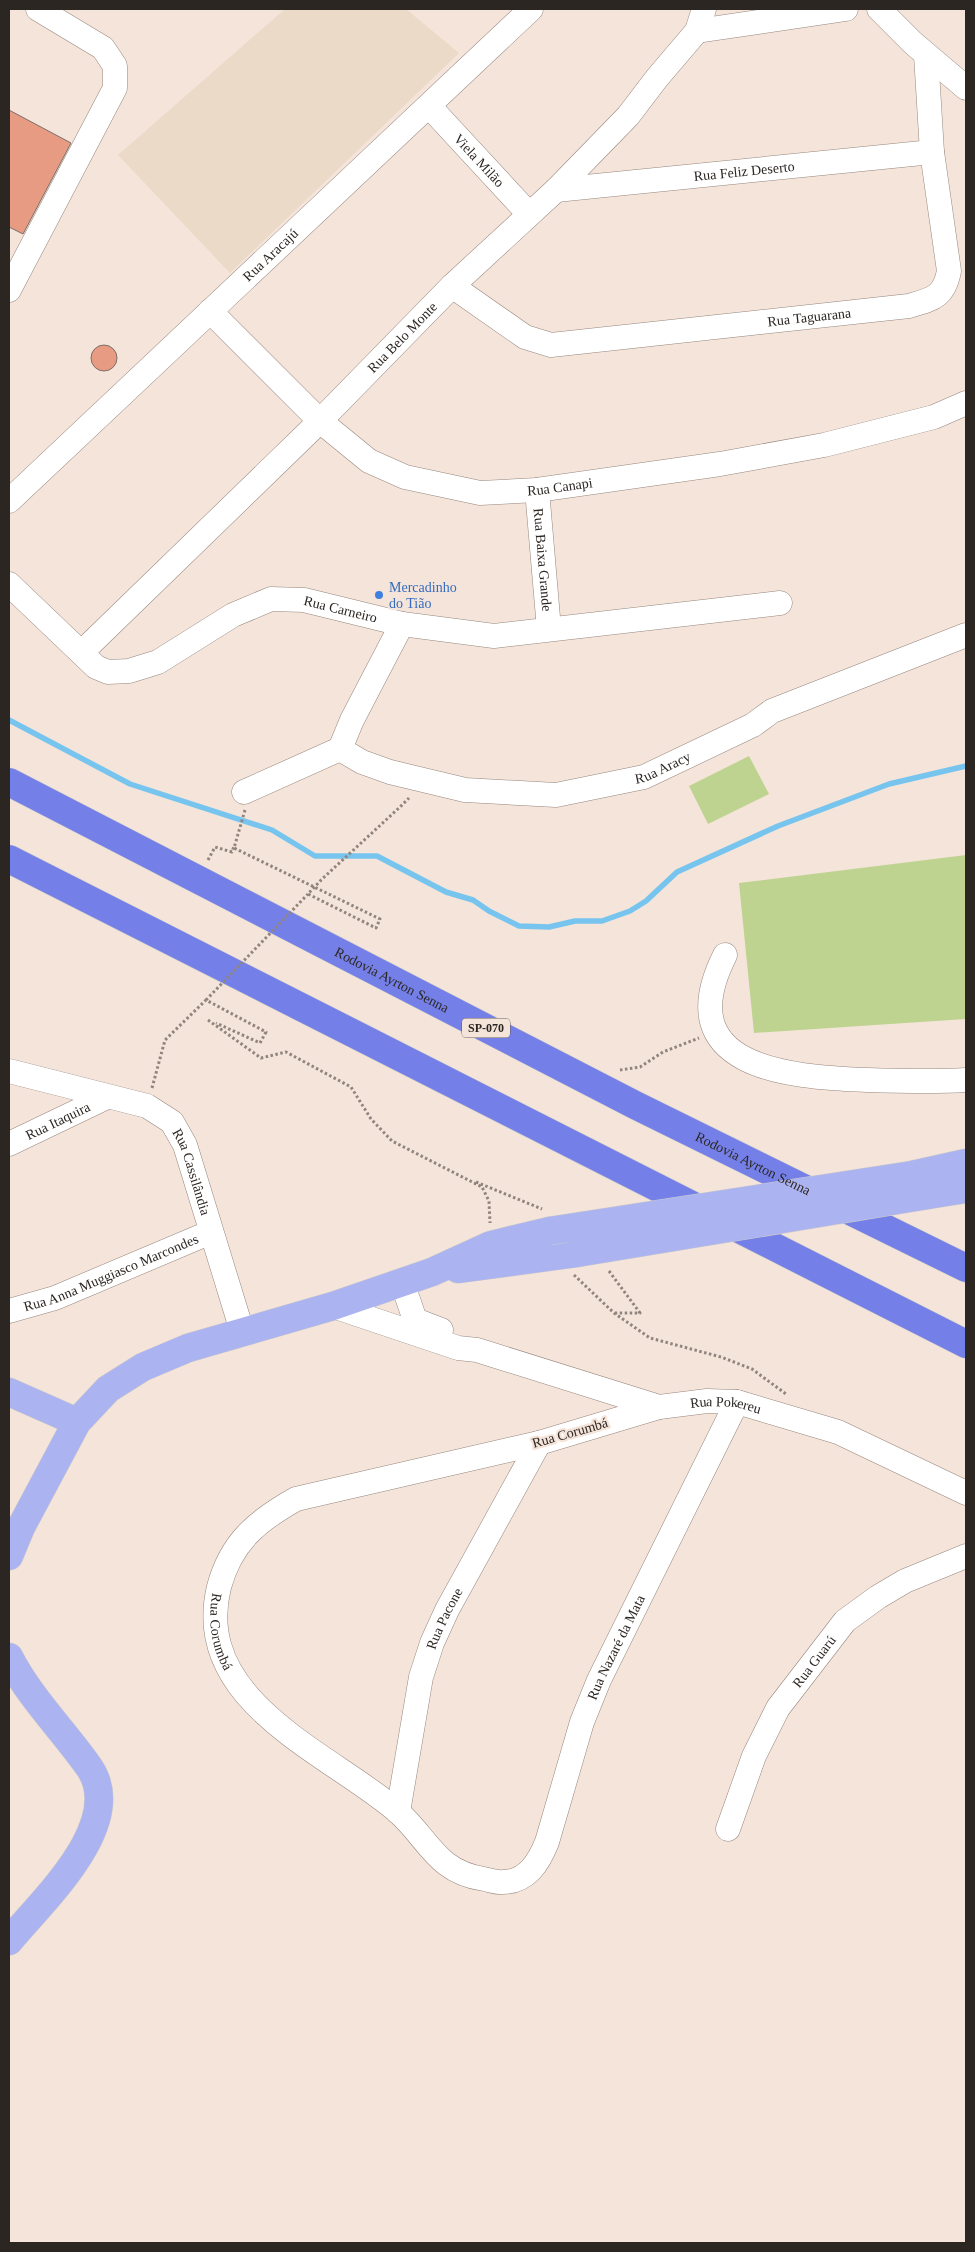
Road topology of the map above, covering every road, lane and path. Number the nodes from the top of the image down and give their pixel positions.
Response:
1 (38, 9) edge
2 (531, 9) edge
3 (704, 9) edge
4 (846, 9) edge
5 (878, 9) edge
6 (697, 31) junction
7 (926, 55) junction
8 (966, 88) edge
9 (429, 106) junction
10 (932, 152) junction
11 (556, 190) junction
12 (529, 214) junction
13 (452, 286) junction
14 (9, 290) edge
15 (210, 311) junction
16 (966, 403) edge
17 (320, 421) junction
18 (537, 490) junction
19 (9, 502) edge
20 (9, 584) edge
21 (780, 603) dead end
22 (402, 624) junction
23 (549, 629) junction
24 (966, 635) edge
25 (82, 652) junction
26 (340, 749) junction
27 (9, 782) edge
28 (245, 800) joint
29 (400, 807) dead end
30 (234, 847) junction
31 (9, 859) edge
32 (207, 862) dead end
33 (315, 886) junction
34 (308, 894) junction
35 (726, 955) dead end
36 (206, 1000) junction
37 (716, 1031) junction
38 (620, 1070) dead end
39 (9, 1071) edge
40 (966, 1080) edge
41 (107, 1097) junction
42 (146, 1106) junction
43 (9, 1144) edge
44 (966, 1164) edge
45 (469, 1179) junction
46 (966, 1189) edge
47 (211, 1232) junction
48 (556, 1238) junction
49 (491, 1245) junction
50 (966, 1268) edge
51 (609, 1270) dead end
52 (432, 1272) junction
53 (402, 1282) junction
54 (333, 1306) junction
55 (9, 1311) edge
56 (614, 1313) junction
57 (242, 1331) junction
58 (966, 1344) edge
59 (477, 1350) junction
60 (9, 1392) edge
61 (791, 1398) dead end
62 (737, 1402) junction
63 (659, 1407) junction
64 (77, 1422) junction
65 (539, 1443) junction
66 (966, 1493) edge
67 (9, 1556) edge
68 (966, 1556) edge
69 (9, 1657) edge
70 (398, 1812) junction
71 (728, 1829) dead end
72 (502, 1882) joint
73 (9, 1940) edge

1 - 14 street
2 - 9 street, Rua Aracajú
3 - 6 street, Rua Belo Monte
4 - 6 street
5 - 7 street
6 - 11 street, Rua Belo Monte
7 - 8 street
7 - 10 street, Rua Taguarana
9 - 12 street, Viela Milão
9 - 15 street, Rua Aracajú
10 - 11 street, Rua Feliz Deserto
10 - 13 street, Rua Taguarana
11 - 12 street, Rua Belo Monte
12 - 13 street, Rua Belo Monte
13 - 17 street, Rua Belo Monte
15 - 17 street, Rua Canapi
15 - 19 street, Rua Aracajú
16 - 18 street, Rua Canapi
17 - 18 street, Rua Canapi
17 - 25 street, Rua Belo Monte
18 - 23 street, Rua Baixa Grande
20 - 25 street, Rua Carneiro
21 - 23 street, Rua Carneiro
22 - 23 street, Rua Carneiro
22 - 25 street, Rua Carneiro
22 - 26 street
24 - 26 street, Rua Aracy
26 - 28 street
27 - 50 highway, Rodovia Ayrton Senna / SP-070
28 - 30 path
29 - 33 path
30 - 32 path
30 - 33 path
31 - 58 highway
33 - 34 path
33 - 34 path
34 - 36 path, bridge
35 - 37 street
36 - 42 path
36 - 45 path
37 - 38 path
37 - 40 street
39 - 41 street, Rua Cassilândia
41 - 42 street, Rua Cassilândia
41 - 43 street, Rua Itaquira
42 - 47 street, Rua Cassilândia
44 - 48 main road, bridge
45 - 48 path
45 - 49 path
46 - 48 main road, bridge
47 - 55 street, Rua Anna Muggiasco Marcondes
47 - 57 street, Rua Cassilândia
48 - 49 main road
48 - 52 main road
48 - 56 path
49 - 52 main road
51 - 56 path
52 - 53 main road
53 - 54 main road
53 - 59 street, Rua Pokereu
54 - 57 main road
54 - 59 street, Rua Pokereu
56 - 61 path
57 - 64 main road
59 - 63 street, Rua Pokereu
60 - 64 main road
62 - 63 street, Rua Pokereu
62 - 66 street, Rua Pokereu
62 - 72 street, Rua Nazaré da Mata
63 - 65 street, Rua Corumbá
64 - 67 main road
65 - 70 street, Rua Pacone
65 - 70 street, Rua Corumbá
68 - 71 street, Rua Guarú
69 - 73 main road
70 - 72 street, Rua Corumbá

